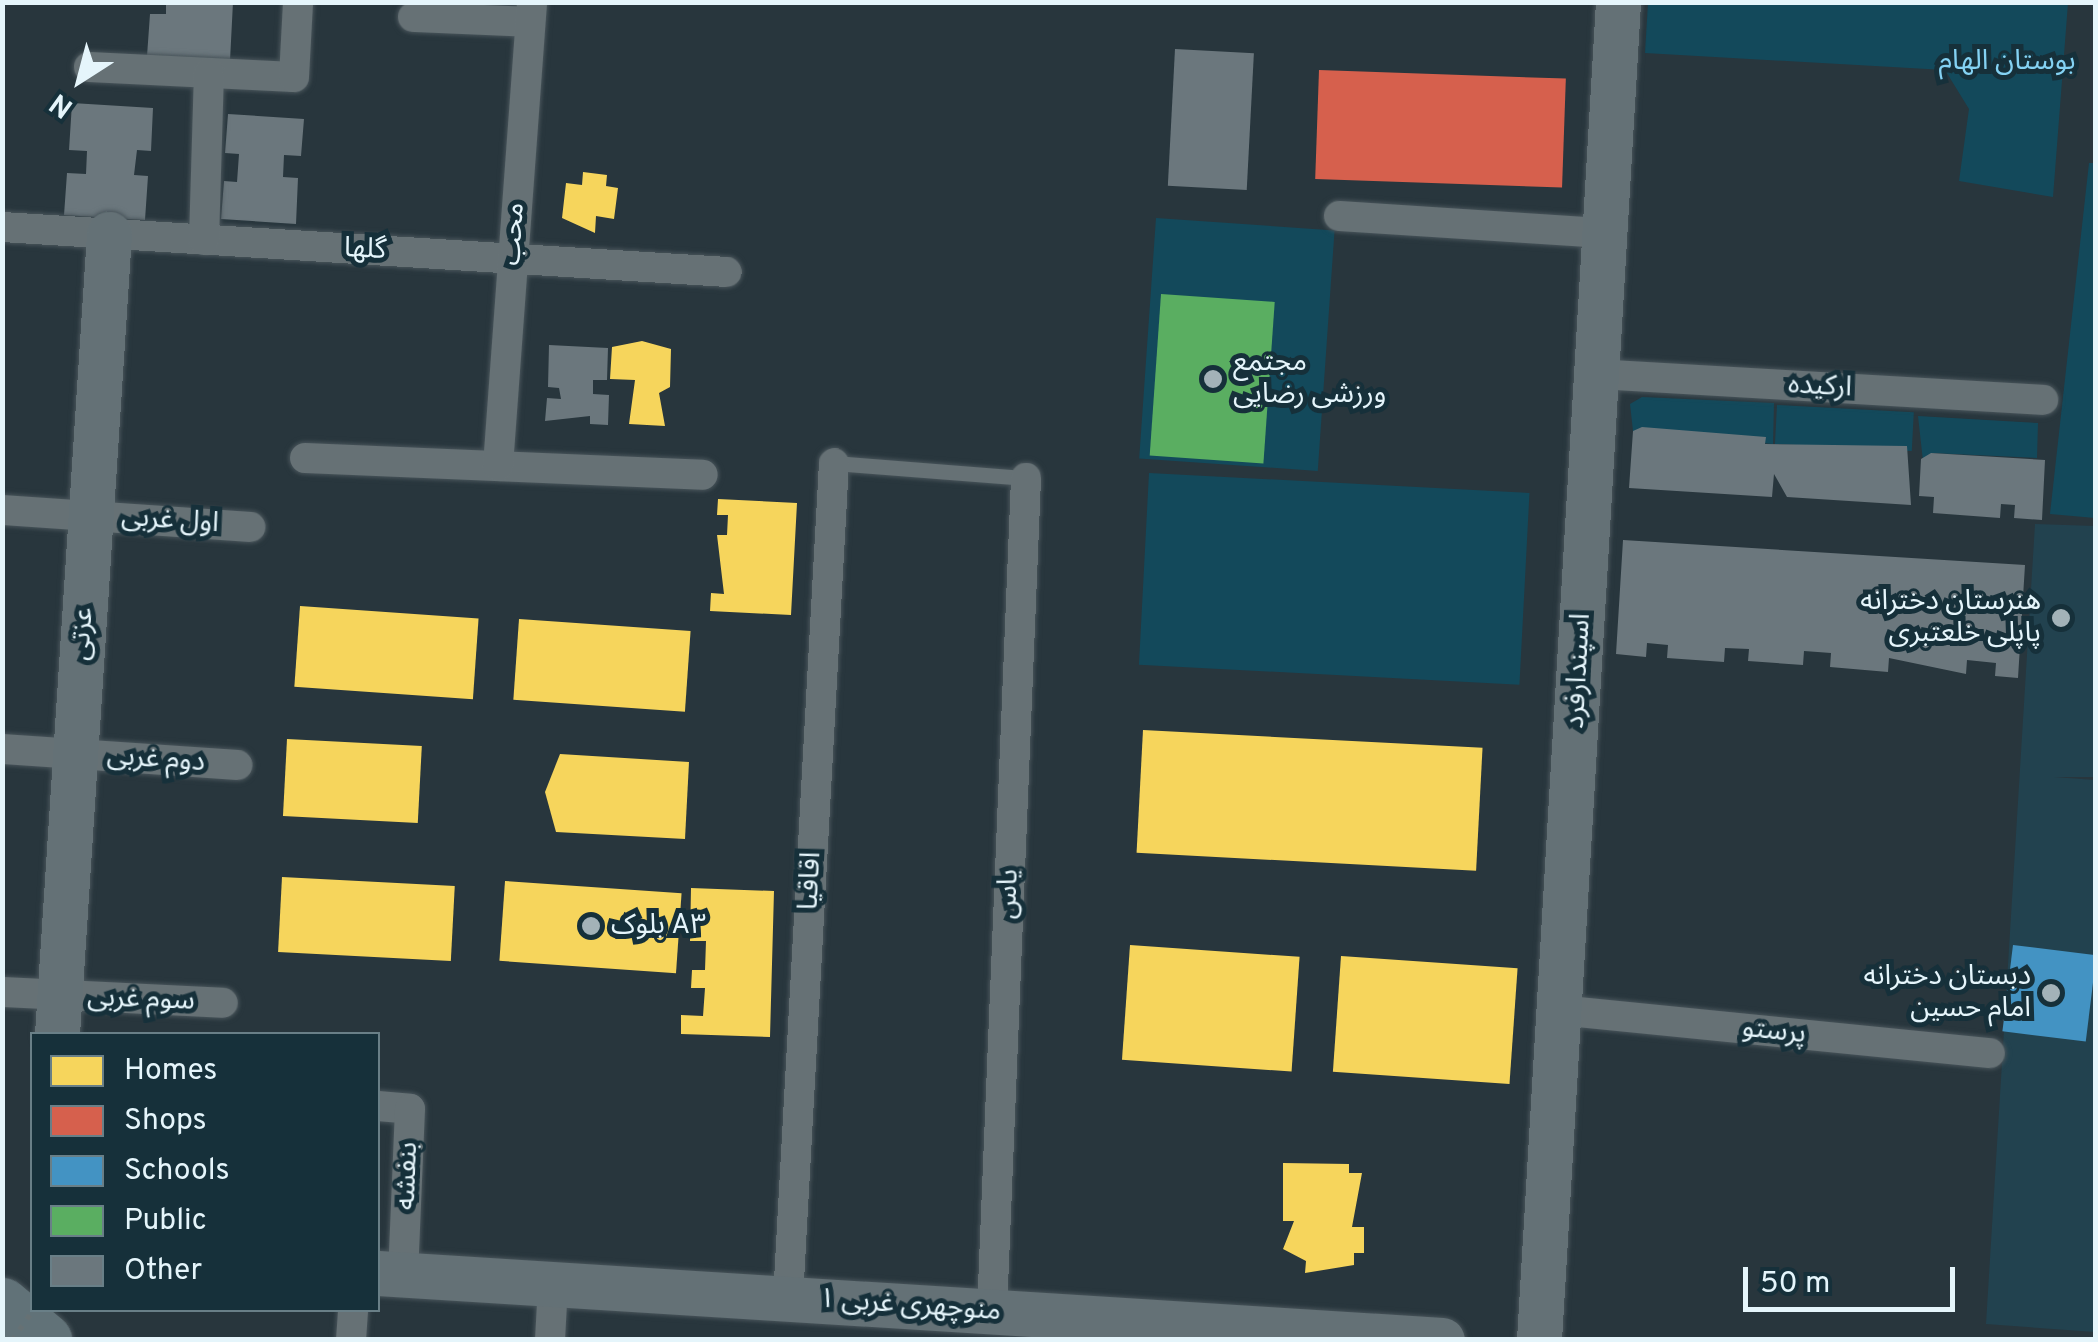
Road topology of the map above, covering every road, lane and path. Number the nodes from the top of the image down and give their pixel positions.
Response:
1 (298, 2) edge
2 (1618, 2) edge
3 (531, 12) edge
4 (413, 17) dead end
5 (90, 66) dead end
6 (209, 72) junction
7 (1339, 216) dead end
8 (2, 227) edge
9 (1604, 232) junction
10 (110, 234) junction
11 (204, 240) junction
12 (512, 259) junction
13 (727, 272) dead end
14 (1596, 374) junction
15 (2043, 400) dead end
16 (306, 458) dead end
17 (834, 463) joint
18 (498, 466) junction
19 (703, 475) dead end
20 (1026, 478) joint
21 (2, 510) edge
22 (90, 516) junction
23 (250, 528) dead end
24 (2, 749) edge
25 (76, 754) junction
26 (237, 766) dead end
27 (2, 992) edge
28 (222, 1003) dead end
29 (1558, 1010) junction
30 (58, 1015) edge
31 (1990, 1053) dead end
32 (380, 1106) edge
33 (390, 1274) edge
34 (553, 1284) junction
35 (788, 1298) junction
36 (2, 1306) edge
37 (992, 1311) junction
38 (32, 1312) edge
39 (353, 1312) edge
40 (12, 1340) edge
41 (44, 1340) edge
42 (351, 1340) edge
43 (550, 1340) edge
44 (1442, 1340) edge
45 (1539, 1340) edge

1 - 6 street
2 - 9 street, اسپندارفرد
3 - 4 street
3 - 12 street, محب
5 - 6 street
6 - 11 street
7 - 9 street
8 - 10 street, گلها
9 - 14 street, اسپندارفرد
10 - 11 street, گلها
10 - 22 street, عزتی
11 - 12 street, گلها
12 - 13 street, گلها
12 - 18 street, محب
14 - 15 street, ارکیده
14 - 29 street, اسپندارفرد
16 - 18 street
17 - 20 lane
17 - 35 street, اقاقیا
18 - 19 street
20 - 37 street, یاس
21 - 22 street, اول غربی
22 - 23 street, اول غربی
22 - 25 street, عزتی
24 - 25 street, دوم غربی
25 - 26 street, دوم غربی
25 - 30 street, عزتی
27 - 30 street, سوم غربی
28 - 30 street, سوم غربی
29 - 31 street, پرستو
29 - 45 street, اسپندارفرد
32 - 33 street, بنفشه
33 - 34 street, منوچهری غربی ۱
34 - 35 street, منوچهری غربی ۱
34 - 43 street
35 - 37 street, منوچهری غربی ۱
36 - 41 highway
37 - 44 street, منوچهری غربی ۱
38 - 40 path, bridge
39 - 42 street

